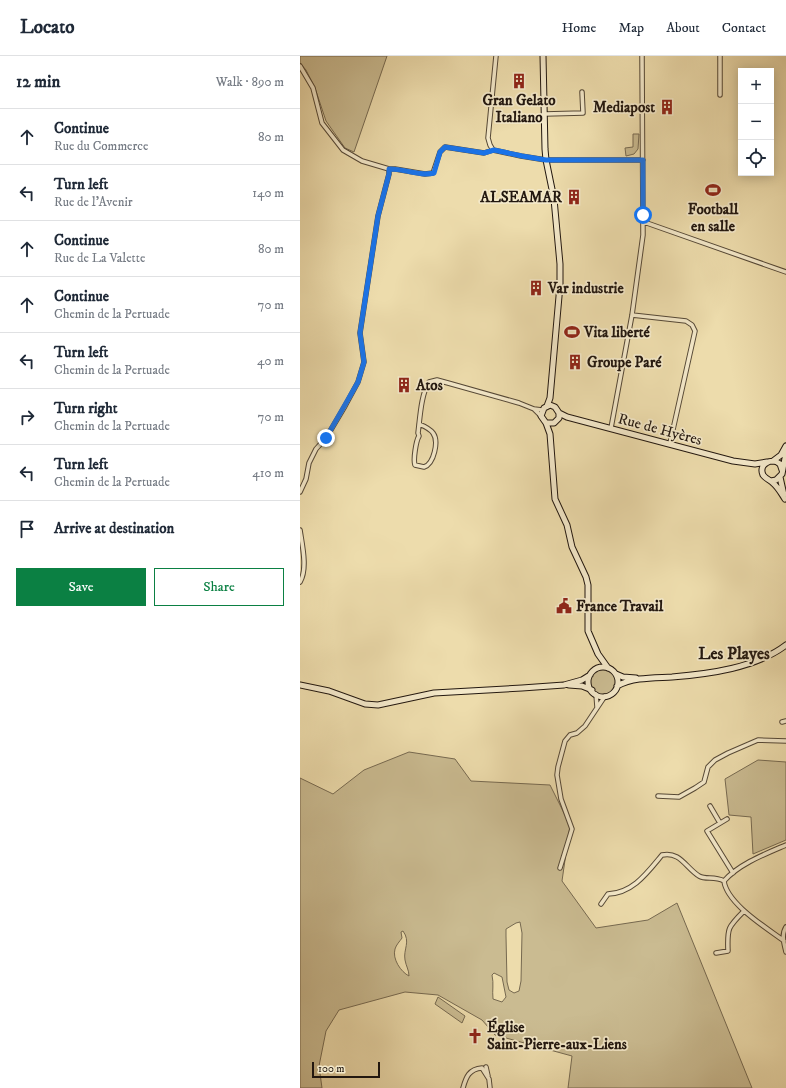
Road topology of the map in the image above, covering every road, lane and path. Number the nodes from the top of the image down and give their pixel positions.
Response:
1 (496, 56) edge
2 (543, 56) edge
3 (642, 56) edge
4 (720, 56) edge
5 (300, 66) edge
6 (582, 92) dead end
7 (720, 95) dead end
8 (544, 114) junction
9 (494, 150) junction
10 (546, 160) junction
11 (643, 160) junction
12 (389, 169) junction
13 (644, 222) junction
14 (786, 272) edge
15 (632, 315) junction
16 (550, 406) junction
17 (542, 413) junction
18 (559, 416) junction
19 (546, 423) junction
20 (554, 423) junction
21 (419, 424) junction
22 (611, 428) junction
23 (550, 434) junction
24 (670, 444) junction
25 (786, 446) edge
26 (786, 453) edge
27 (773, 461) junction
28 (767, 462) junction
29 (747, 464) junction
30 (782, 470) junction
31 (763, 474) junction
32 (780, 477) junction
33 (771, 480) junction
34 (300, 492) edge
35 (786, 500) edge
36 (300, 530) edge
37 (300, 582) edge
38 (786, 645) edge
39 (598, 654) junction
40 (597, 668) junction
41 (608, 668) junction
42 (616, 674) junction
43 (590, 675) junction
44 (641, 679) junction
45 (564, 684) junction
46 (300, 686) edge
47 (617, 686) junction
48 (592, 690) junction
49 (596, 694) junction
50 (605, 696) junction
51 (597, 708) junction
52 (786, 741) edge
53 (658, 796) dead end
54 (710, 806) dead end
55 (727, 819) dead end
56 (720, 823) junction
57 (786, 844) edge
58 (560, 868) dead end
59 (733, 873) junction
60 (724, 882) junction
61 (601, 904) dead end
62 (744, 911) junction
63 (786, 926) edge
64 (772, 933) junction
65 (783, 933) junction
66 (778, 936) junction
67 (784, 941) junction
68 (786, 952) edge
69 (716, 953) dead end
70 (486, 1067) dead end
71 (489, 1079) junction
72 (463, 1088) edge
73 (490, 1088) edge

1 - 9 street
2 - 8 street
3 - 11 street
4 - 7 street
5 - 12 street
6 - 8 street
8 - 10 street
9 - 10 street
9 - 12 street
10 - 11 street
10 - 16 street
11 - 13 street
12 - 34 street
13 - 14 street
13 - 15 street
15 - 22 street
15 - 24 street
16 - 17 street
16 - 18 street
17 - 19 street
17 - 21 street
18 - 20 street
18 - 22 street, Rue de Hyères
19 - 20 street
19 - 23 street
20 - 23 street
21 - 21 street
22 - 24 street, Rue de Hyères
23 - 39 street
24 - 29 street, Rue de Hyères
25 - 27 street
26 - 30 street
27 - 28 street
27 - 30 street
28 - 29 street, Rue de Hyères
28 - 31 street
29 - 31 street, Rue de Hyères
30 - 32 street
31 - 33 street
32 - 33 street
32 - 35 street
33 - 35 street
36 - 37 street
38 - 44 street
39 - 40 street
39 - 41 street
40 - 41 street
40 - 43 street
41 - 42 street
42 - 44 street
42 - 47 street
43 - 45 street
43 - 48 street
44 - 47 street
45 - 46 street
45 - 48 street
47 - 50 street
48 - 49 street
49 - 50 street
49 - 51 street
50 - 51 street
51 - 58 street
52 - 53 street
54 - 56 street
55 - 56 street
56 - 59 street
57 - 59 street
59 - 60 street
60 - 61 street
60 - 62 street
62 - 64 street
62 - 69 street
63 - 65 street
64 - 65 street
64 - 66 street
65 - 66 street
65 - 67 street
66 - 67 street
67 - 68 street
70 - 71 street
71 - 72 street
71 - 73 street

